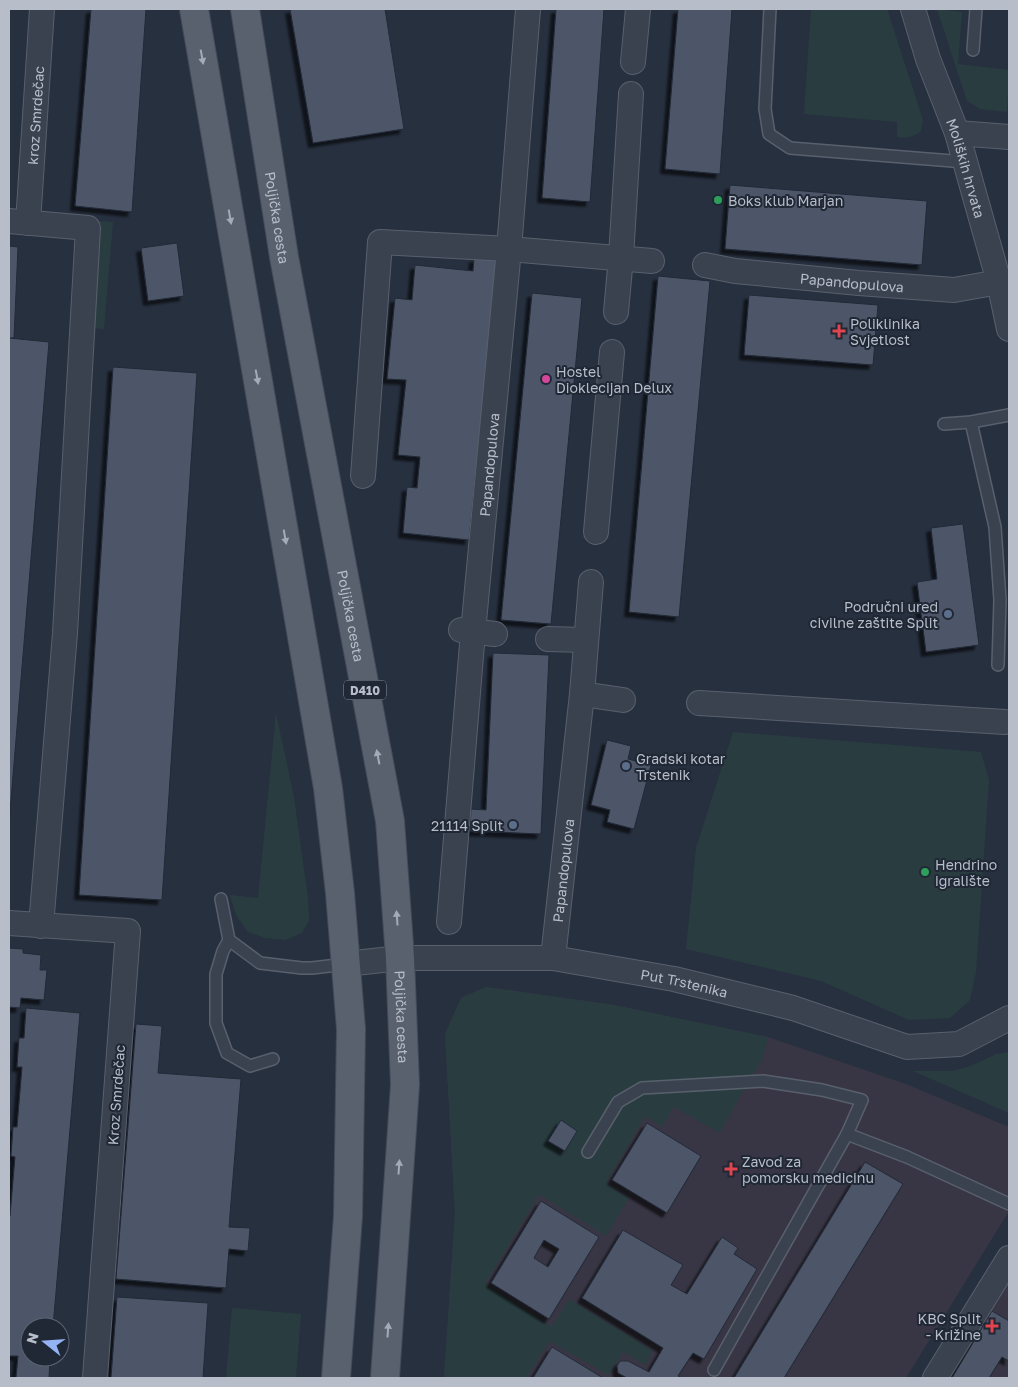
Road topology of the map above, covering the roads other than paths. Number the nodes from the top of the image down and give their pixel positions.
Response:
1 (42, 9) edge
2 (194, 9) edge
3 (245, 9) edge
4 (528, 9) edge
5 (638, 9) edge
6 (770, 9) edge
7 (913, 9) edge
8 (976, 9) edge
9 (973, 50) dead end
10 (634, 62) dead end
11 (631, 94) dead end
12 (957, 133) junction
13 (1009, 137) edge
14 (965, 162) junction
15 (18, 222) edge
16 (509, 249) junction
17 (621, 257) junction
18 (652, 261) dead end
19 (704, 265) dead end
20 (1004, 282) edge
21 (616, 312) dead end
22 (1009, 329) edge
23 (612, 352) dead end
24 (1009, 416) edge
25 (971, 422) junction
26 (944, 424) dead end
27 (363, 476) dead end
28 (596, 532) dead end
29 (591, 582) dead end
30 (548, 639) dead end
31 (586, 640) junction
32 (998, 665) dead end
33 (582, 694) junction
34 (623, 700) dead end
35 (699, 703) dead end
36 (1005, 722) dead end
37 (221, 899) dead end
38 (448, 922) dead end
39 (9, 923) edge
40 (41, 926) junction
41 (229, 940) junction
42 (400, 958) junction
43 (553, 958) junction
44 (346, 964) junction
45 (1009, 1018) edge
46 (273, 1059) dead end
47 (847, 1134) junction
48 (588, 1152) dead end
49 (1009, 1204) edge
50 (1009, 1258) edge
51 (714, 1370) dead end
52 (95, 1378) edge
53 (336, 1378) edge
54 (384, 1378) edge
55 (934, 1378) edge

1 - 15 street, kroz Smrdečac
2 -> 44 main road
42 -> 3 main road, Poljička cesta / D410
4 - 16 street, Papandopulova
5 - 10 street
6 - 14 lane
7 - 12 street, Moliških hrvata
8 - 9 lane
11 - 17 street
12 - 13 street
12 - 14 street, Moliških hrvata
14 - 20 street, Moliških hrvata
15 - 40 street
16 - 17 street
16 - 27 street
16 - 38 street, Papandopulova
17 - 18 street
17 - 21 street
19 - 20 street, Papandopulova
20 - 22 street, Moliških hrvata
23 - 28 street
24 - 25 lane
25 - 26 lane
25 - 32 lane
29 - 31 street, Papandopulova
30 - 31 street
31 - 33 street, Papandopulova
33 - 34 street
33 - 43 street, Papandopulova
35 - 36 street
37 - 41 lane
39 - 40 street, Kroz Smrdečac
40 - 52 street, Kroz Smrdečac
41 - 44 lane
41 - 46 lane
42 - 43 street, Put Trstenika
42 - 44 street, Put Trstenika
54 -> 42 main road, Poljička cesta / D410
43 - 45 street, Put Trstenika
44 - 53 main road
47 - 48 lane
47 - 49 lane
47 - 51 lane
50 - 55 street

